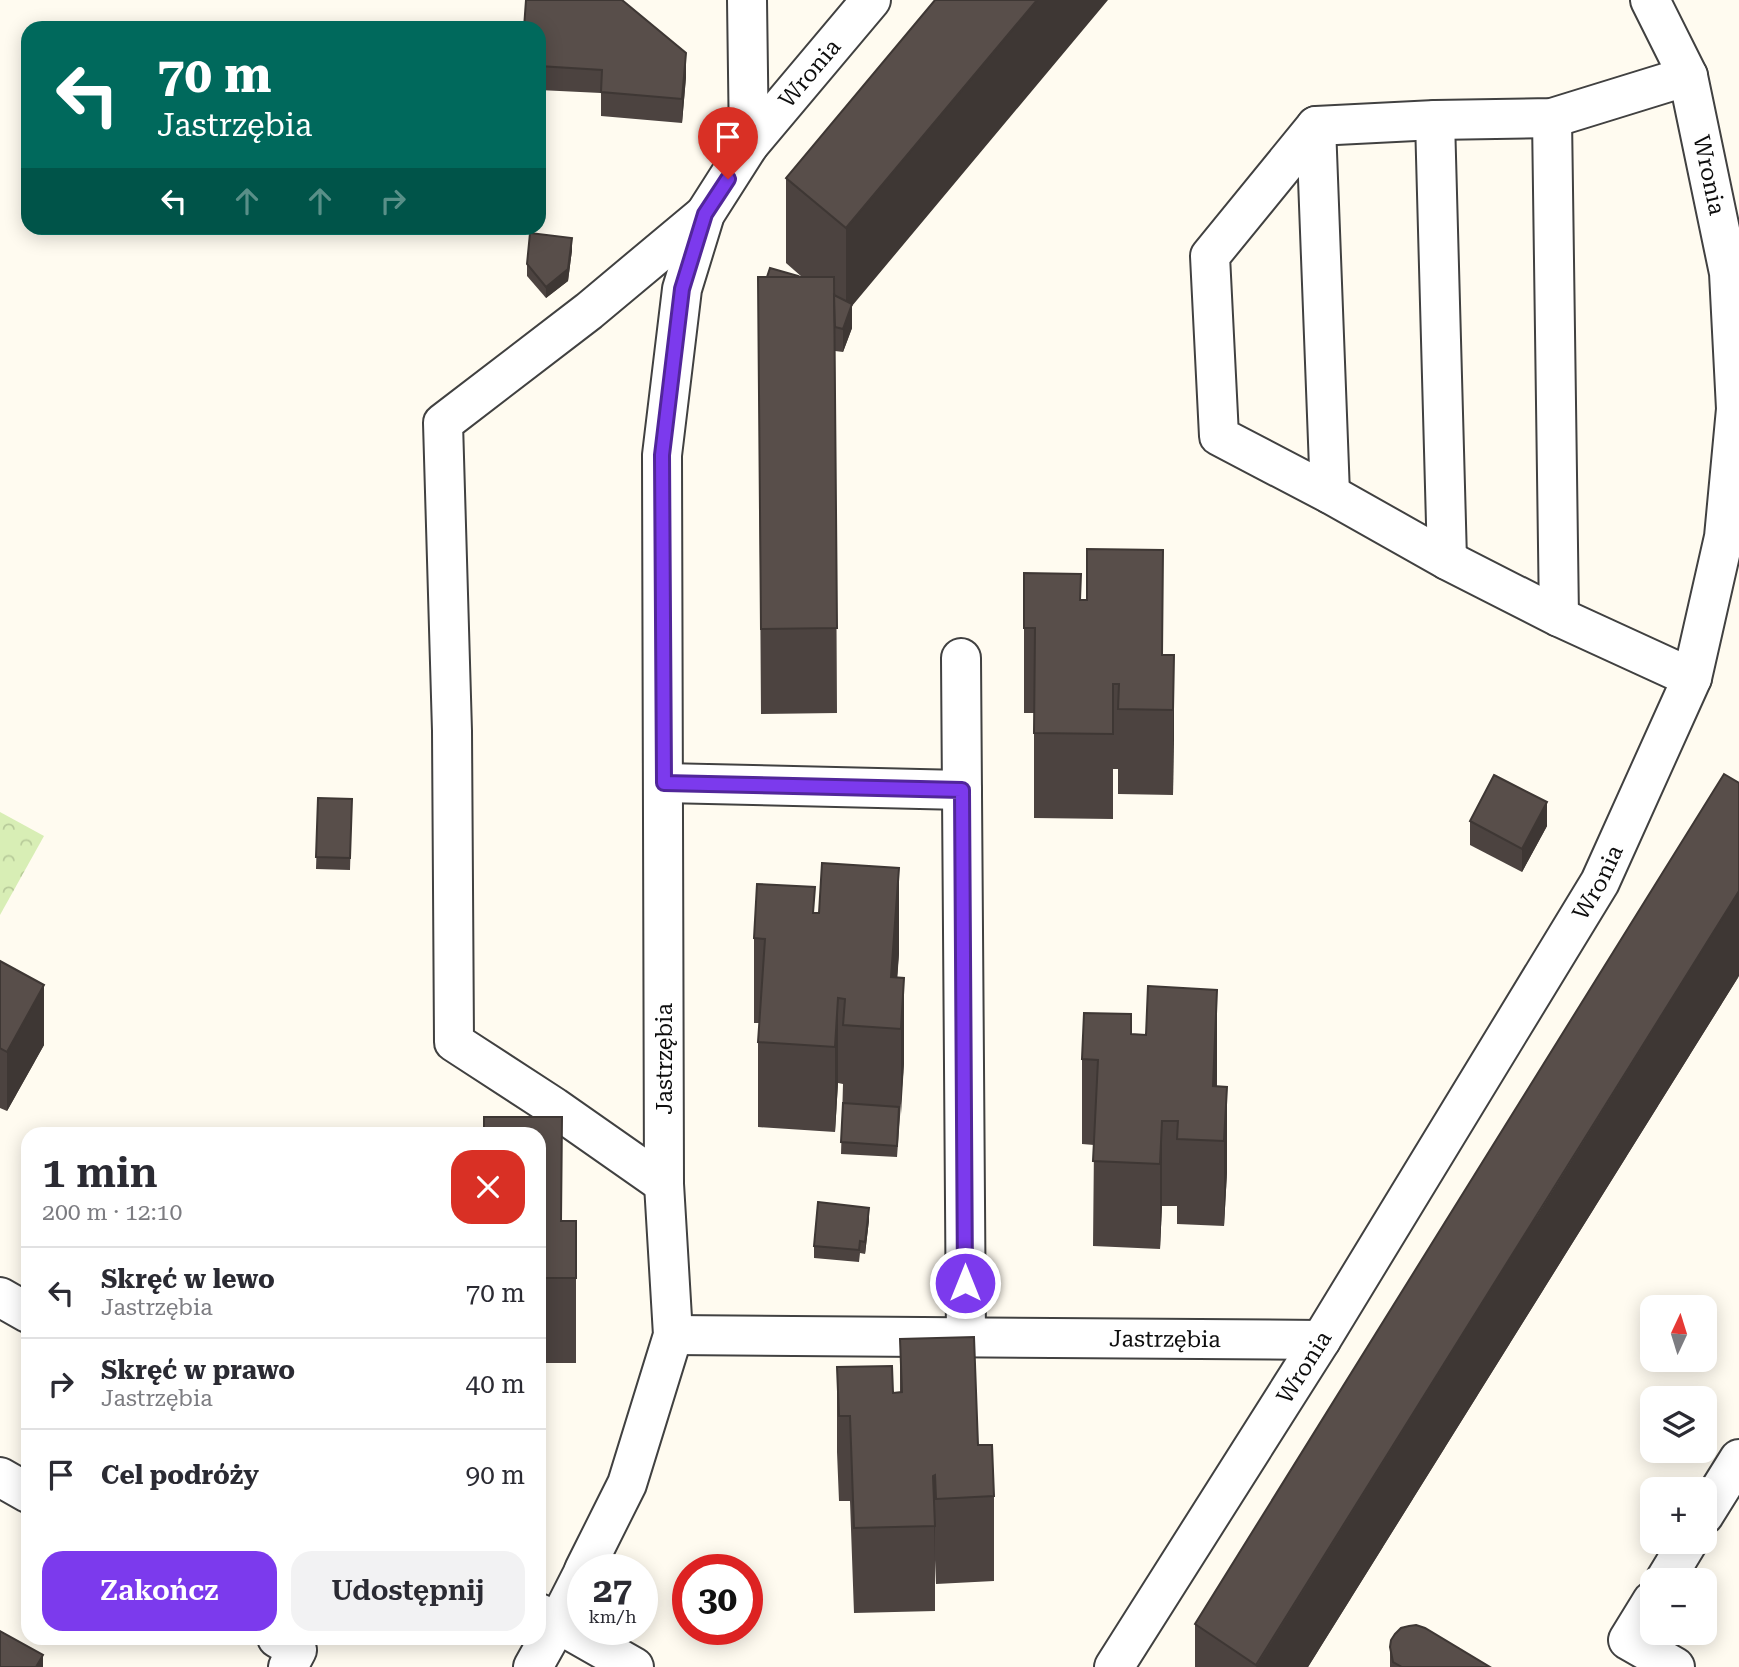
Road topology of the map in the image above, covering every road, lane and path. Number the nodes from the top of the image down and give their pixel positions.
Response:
1 (747, 0) edge
2 (1650, 0) edge
3 (865, 1) edge
4 (1688, 76) junction
5 (1552, 118) junction
6 (1435, 120) junction
7 (1315, 126) junction
8 (749, 145) junction
9 (705, 214) junction
10 (1330, 494) junction
11 (1447, 560) junction
12 (1559, 617) junction
13 (961, 658) dead end
14 (1692, 678) junction
15 (664, 783) junction
16 (962, 790) junction
17 (664, 1184) junction
18 (0, 1297) edge
19 (21, 1309) edge
20 (673, 1335) junction
21 (966, 1338) junction
22 (1321, 1340) junction
23 (1739, 1459) edge
24 (0, 1477) edge
25 (21, 1489) edge
26 (1717, 1494) edge
27 (592, 1554) edge
28 (567, 1593) edge
29 (548, 1618) edge
30 (1640, 1620) edge
31 (289, 1645) edge
32 (540, 1645) edge
33 (288, 1667) edge
34 (533, 1667) edge
35 (634, 1667) edge
36 (1114, 1667) edge
37 (1675, 1667) edge

1 - 8 street
2 - 4 street, Wronia
3 - 8 street, Wronia
4 - 5 street
4 - 14 street, Wronia
5 - 6 street
5 - 12 street
6 - 7 street
6 - 11 street
7 - 10 street
7 - 10 street
8 - 9 street, Jastrzębia
9 - 15 street, Jastrzębia
9 - 17 street
10 - 11 street
11 - 12 street
12 - 14 street
13 - 16 street
14 - 22 street, Wronia
15 - 16 street
15 - 17 street, Jastrzębia
16 - 21 street
17 - 20 street, Jastrzębia
18 - 19 street
20 - 21 street, Jastrzębia
20 - 27 street, Jastrzębia
21 - 22 street, Jastrzębia
22 - 36 street, Wronia
23 - 26 street
24 - 25 street
28 - 29 street, Jastrzębia
29 - 35 street
30 - 37 street
31 - 33 street
32 - 34 street, Jastrzębia

